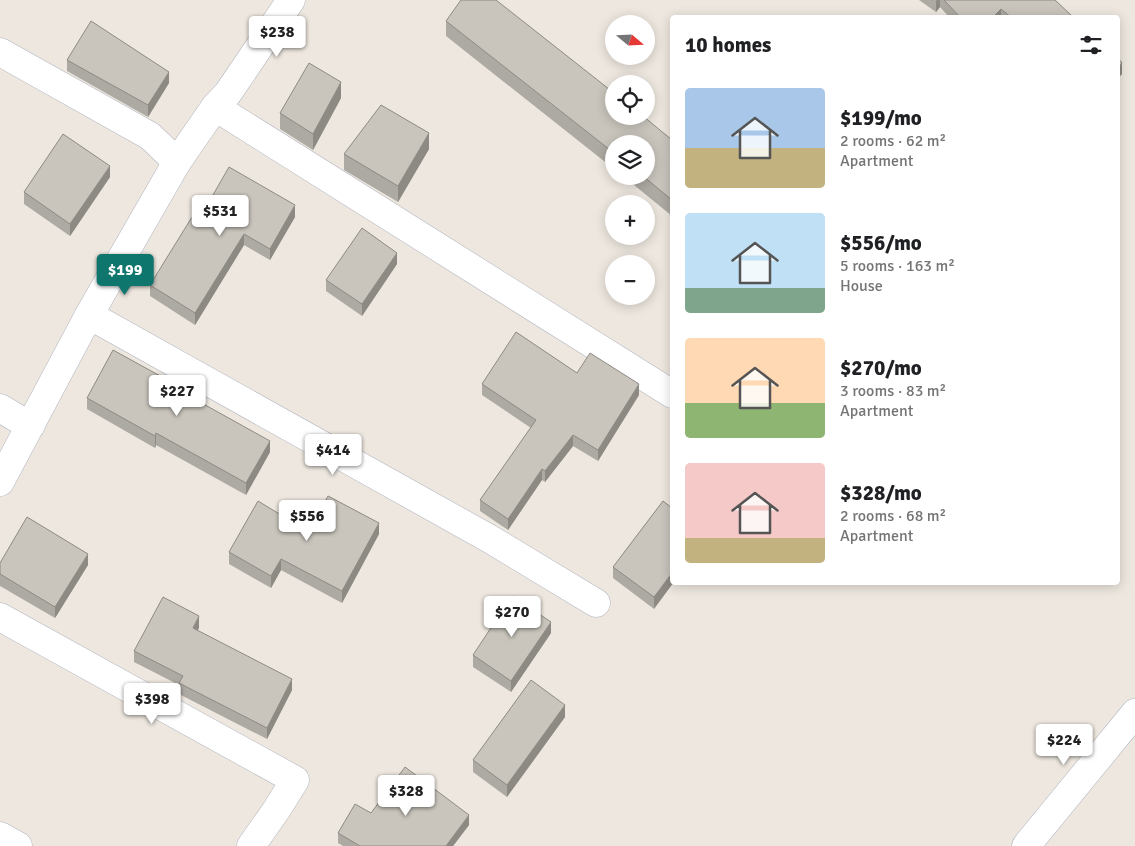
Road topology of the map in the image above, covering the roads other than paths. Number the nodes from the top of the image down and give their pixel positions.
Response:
1 (291, 0) edge
2 (0, 52) edge
3 (215, 107) junction
4 (177, 162) junction
5 (89, 315) junction
6 (670, 393) edge
7 (0, 408) edge
8 (31, 425) junction
9 (0, 482) edge
10 (596, 603) dead end
11 (0, 617) edge
12 (1135, 713) edge
13 (0, 836) edge
14 (18, 846) edge
15 (251, 846) edge
16 (1026, 846) edge

1 - 3 street
2 - 4 street
3 - 4 street
3 - 6 street
4 - 5 street
5 - 8 street
5 - 10 street
7 - 8 street
8 - 9 street
11 - 15 street
12 - 16 street
13 - 14 street

